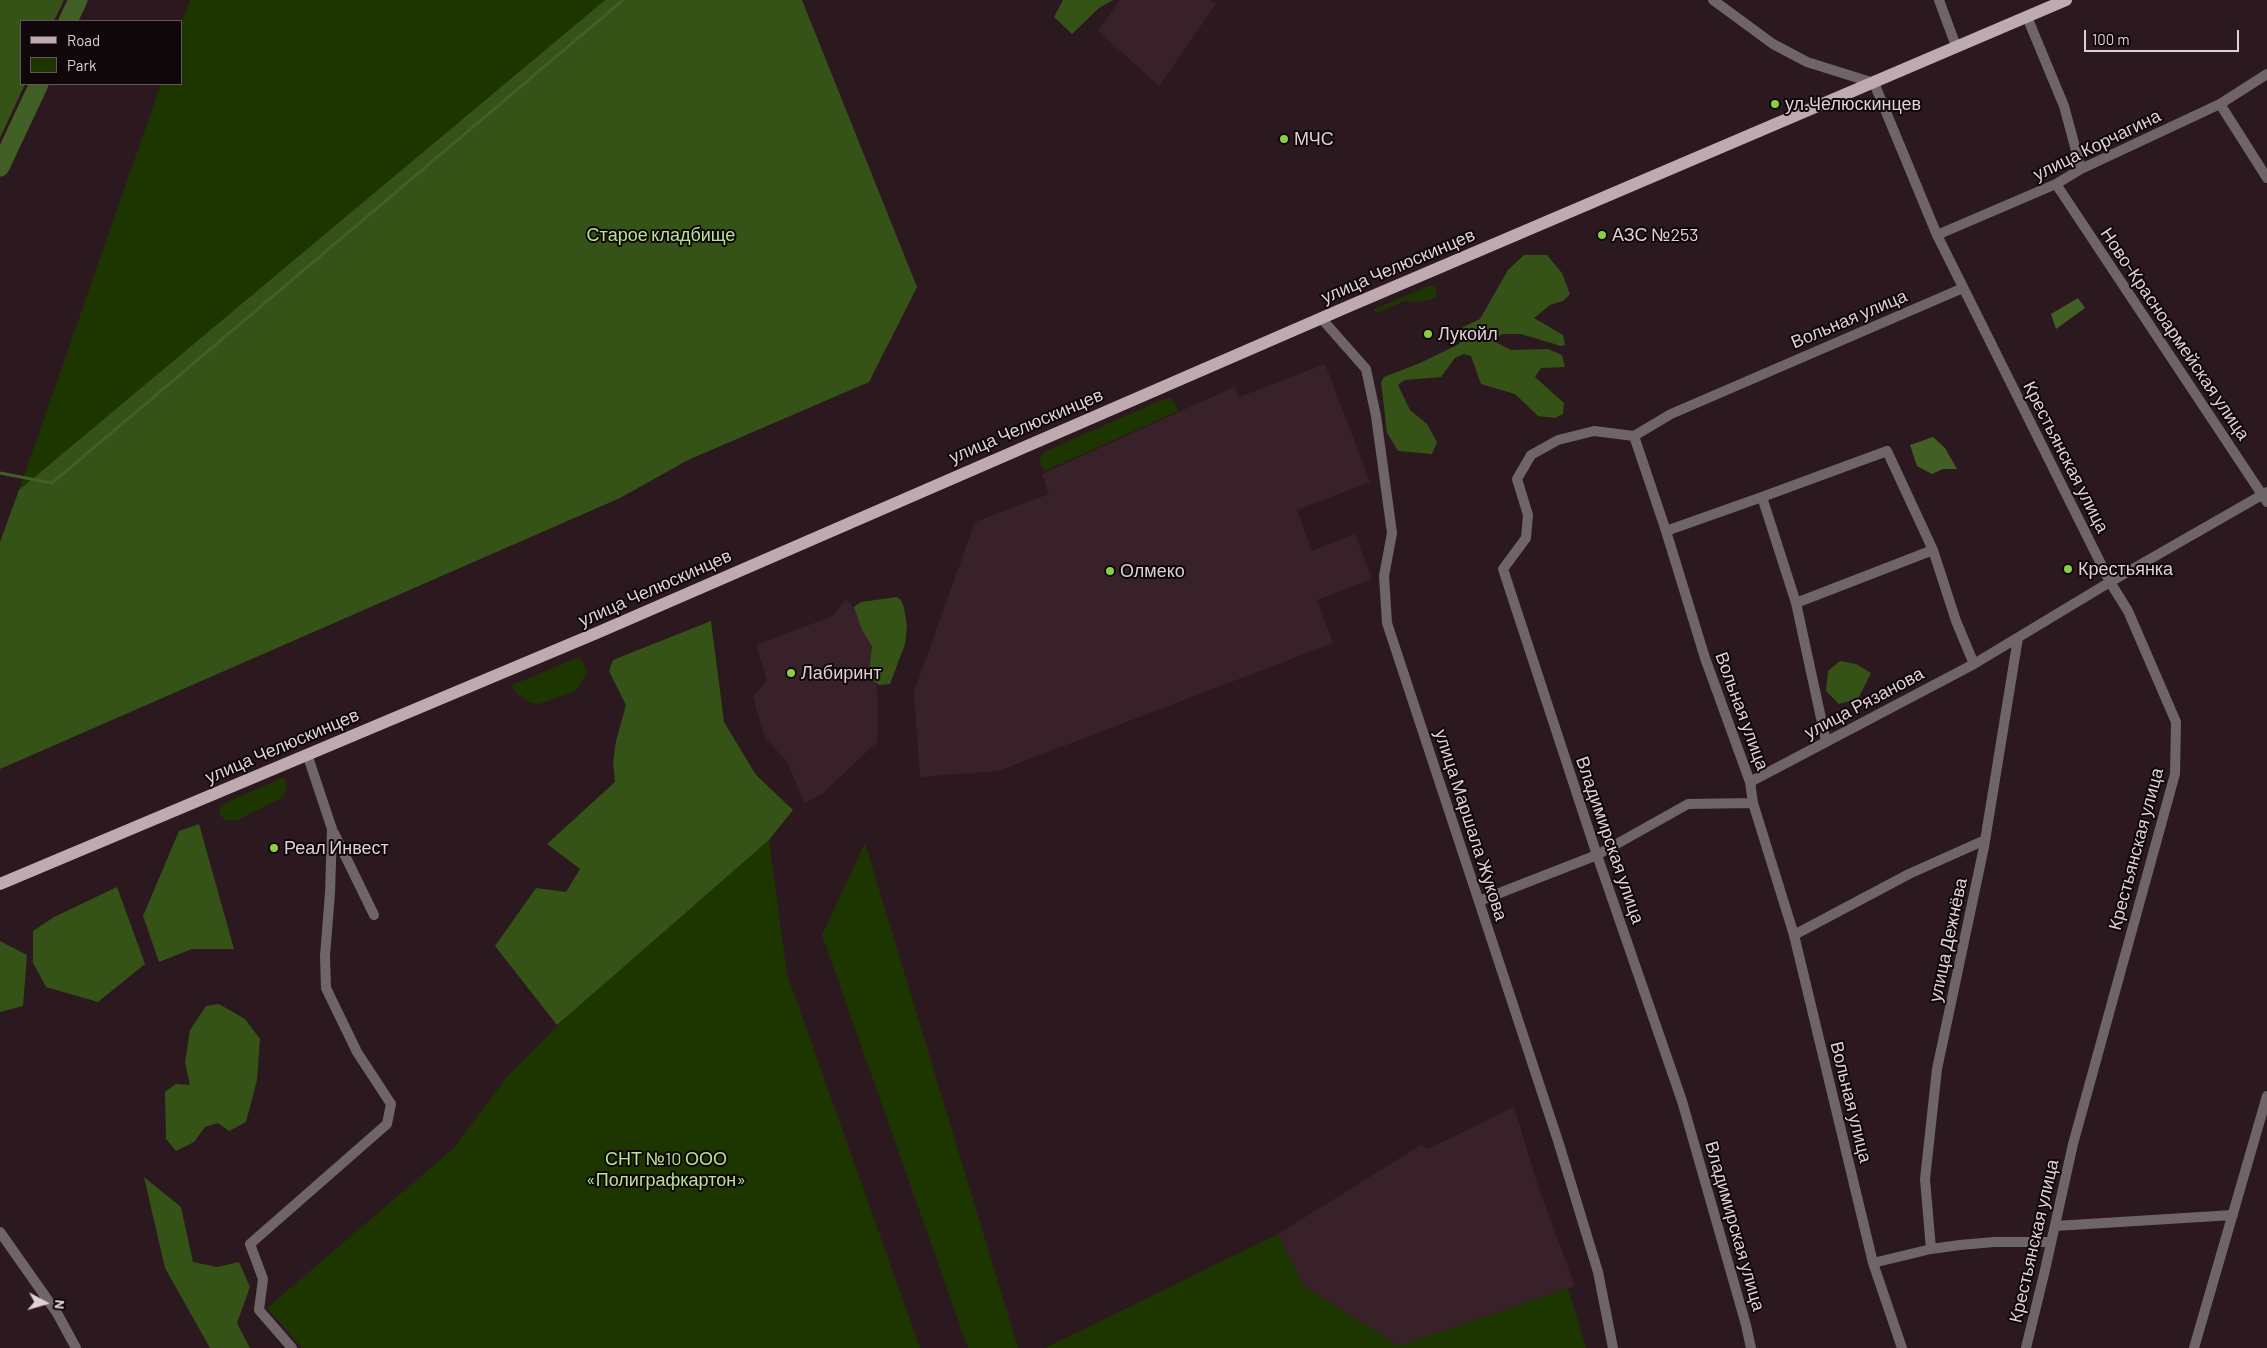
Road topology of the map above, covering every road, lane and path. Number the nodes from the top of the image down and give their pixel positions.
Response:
1 (1713, 0) edge
2 (1939, 0) edge
3 (2066, 0) edge
4 (2027, 17) junction
5 (1956, 46) junction
6 (2267, 74) edge
7 (1874, 83) junction
8 (2220, 104) junction
9 (2081, 169) junction
10 (2267, 178) edge
11 (2056, 184) junction
12 (1937, 236) junction
13 (1963, 288) junction
14 (1321, 318) junction
15 (1634, 436) junction
16 (2265, 496) edge
17 (1762, 497) junction
18 (1666, 531) junction
19 (1933, 550) junction
20 (2110, 582) junction
21 (1796, 603) junction
22 (2018, 638) junction
23 (1974, 664) junction
24 (1826, 741) junction
25 (307, 754) junction
26 (1750, 782) junction
27 (1753, 803) junction
28 (332, 829) junction
29 (1985, 840) junction
30 (1597, 855) junction
31 (0, 884) edge
32 (1479, 901) junction
33 (374, 915) dead end
34 (1794, 935) junction
35 (2267, 1096) edge
36 (2233, 1215) junction
37 (2055, 1226) junction
38 (0, 1232) edge
39 (2051, 1242) junction
40 (1931, 1249) junction
41 (1873, 1263) junction
42 (76, 1348) edge
43 (292, 1348) edge
44 (1613, 1348) edge
45 (1751, 1348) edge
46 (1902, 1348) edge
47 (2026, 1348) edge
48 (2194, 1348) edge

1 - 7 street
2 - 5 street
3 - 4 main road, улица Челюскинцев
4 - 5 main road, улица Челюскинцев
4 - 9 street
5 - 7 main road, улица Челюскинцев
6 - 8 street, улица Корчагина
7 - 12 street, Крестьянская улица
7 - 14 main road, улица Челюскинцев
8 - 9 street, улица Корчагина
8 - 10 street
9 - 11 street, улица Корчагина
11 - 12 street, улица Корчагина
11 - 16 street, Ново-Красноармейская улица
12 - 13 street, Крестьянская улица
13 - 15 street, Вольная улица
13 - 20 street, Крестьянская улица
14 - 25 main road, улица Челюскинцев
14 - 32 street, улица Маршала Жукова
15 - 18 street, Вольная улица
15 - 30 street, Владимирская улица
16 - 20 street, улица Рязанова
17 - 18 street
17 - 19 street
17 - 21 street
18 - 26 street, Вольная улица
19 - 21 street
19 - 23 street
20 - 22 street, улица Рязанова
20 - 37 street, Крестьянская улица
21 - 24 street
22 - 23 street, улица Рязанова
22 - 29 street, улица Дежнёва
23 - 24 street, улица Рязанова
24 - 26 street, улица Рязанова
25 - 28 street
25 - 31 main road, улица Челюскинцев
26 - 27 street
27 - 30 street
27 - 34 street, Вольная улица
28 - 33 street
28 - 43 street
29 - 34 street
29 - 40 street, улица Дежнёва
30 - 32 street
30 - 45 street, Владимирская улица
32 - 44 street, улица Маршала Жукова
34 - 41 street, Вольная улица
35 - 36 street
36 - 37 street
36 - 48 street
37 - 39 street, Крестьянская улица
38 - 42 street
39 - 40 street
39 - 47 street, Крестьянская улица
40 - 41 street
41 - 46 street, Вольная улица

